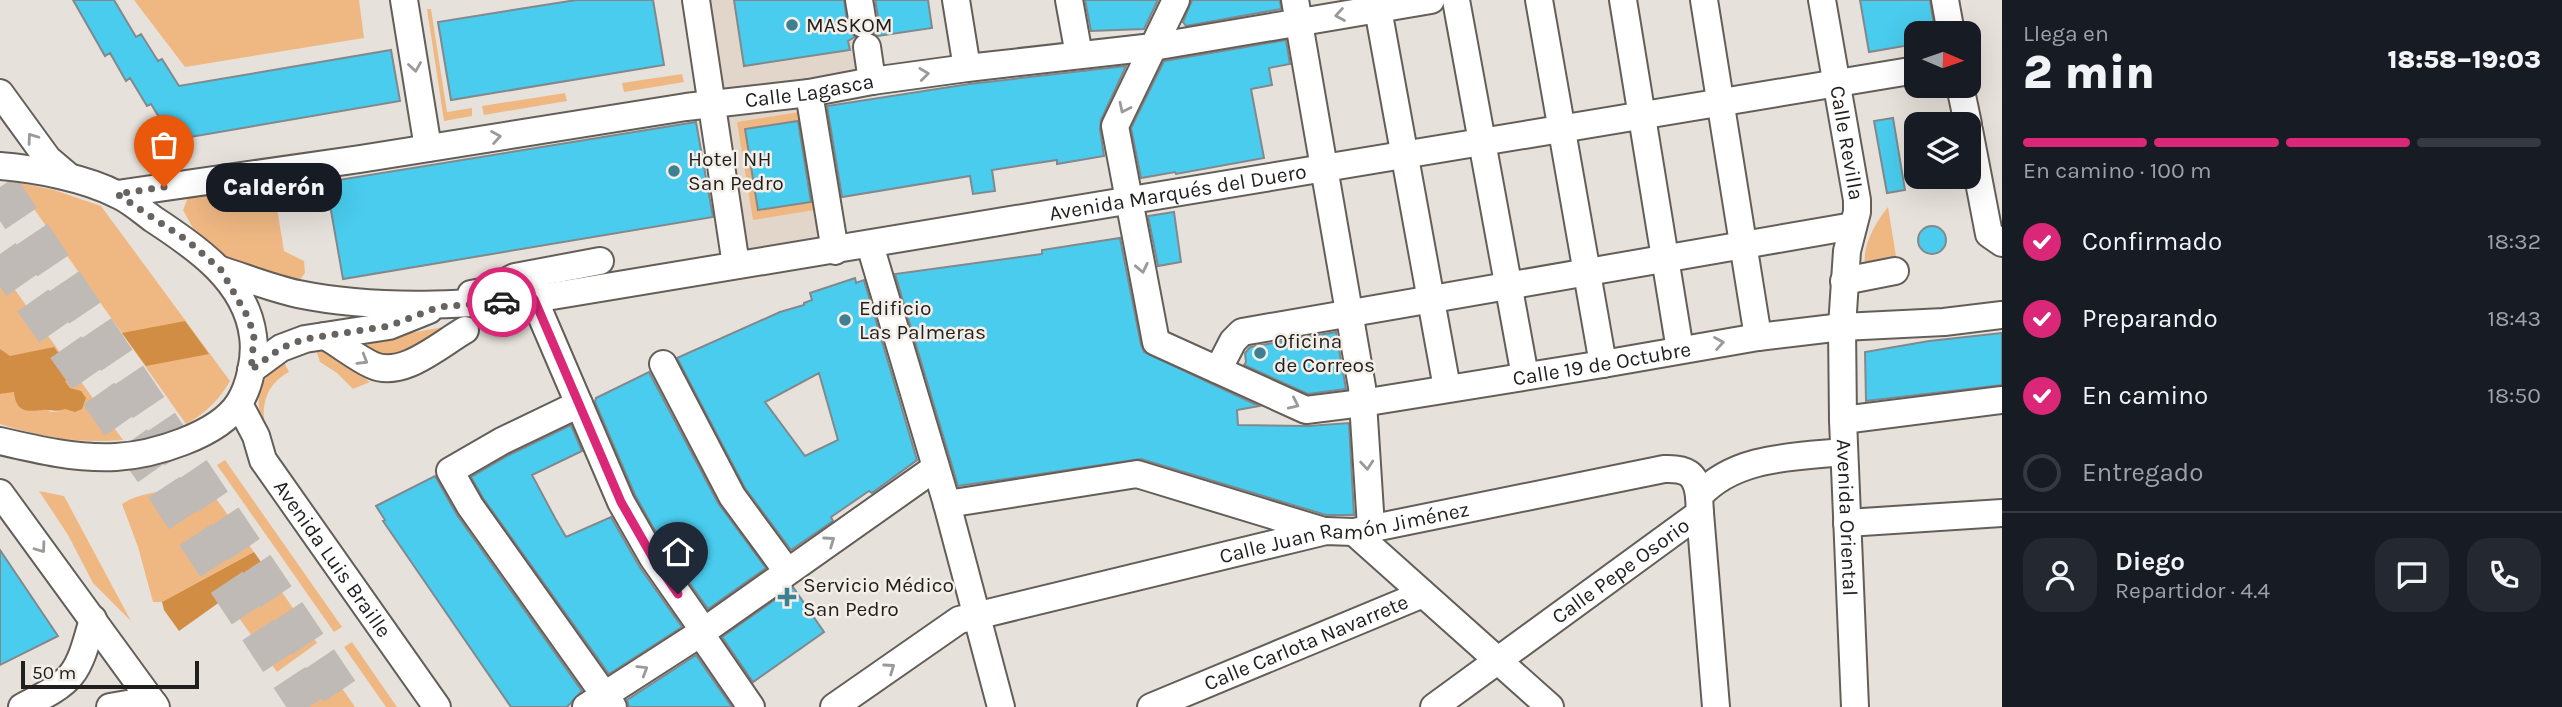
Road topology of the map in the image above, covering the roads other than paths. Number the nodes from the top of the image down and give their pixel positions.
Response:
1 (404, 0) edge
2 (696, 0) edge
3 (956, 0) edge
4 (1069, 0) edge
5 (1176, 0) edge
6 (1431, 0) edge
7 (1456, 0) edge
8 (1539, 0) edge
9 (1623, 0) edge
10 (1704, 0) edge
11 (1822, 0) edge
12 (1945, 0) edge
13 (1378, 9) junction
14 (1297, 11) edge
15 (1949, 21) edge
16 (863, 23) edge
17 (1153, 47) junction
18 (1079, 55) junction
19 (967, 68) junction
20 (1904, 72) edge
21 (872, 81) junction
22 (1836, 83) junction
23 (0, 93) edge
24 (809, 93) junction
25 (1720, 103) junction
26 (711, 104) junction
27 (1642, 116) junction
28 (1562, 129) junction
29 (1482, 142) junction
30 (428, 148) junction
31 (1405, 155) junction
32 (0, 166) edge
33 (1324, 168) junction
34 (69, 178) junction
35 (188, 184) junction
36 (1980, 189) edge
37 (117, 194) junction
38 (1128, 201) junction
39 (1853, 226) junction
40 (188, 241) junction
41 (2002, 243) edge
42 (870, 245) junction
43 (1744, 246) junction
44 (835, 251) junction
45 (1664, 260) junction
46 (600, 261) dead end
47 (736, 265) junction
48 (221, 270) junction
49 (1895, 271) dead end
50 (1588, 273) junction
51 (1844, 281) junction
52 (1508, 286) junction
53 (534, 299) junction
54 (1430, 299) junction
55 (439, 307) junction
56 (1349, 312) junction
57 (2002, 315) edge
58 (1842, 327) junction
59 (465, 330) dead end
60 (325, 336) junction
61 (1758, 337) junction
62 (1680, 349) junction
63 (663, 364) dead end
64 (1603, 365) junction
65 (251, 370) junction
66 (1218, 370) junction
67 (1525, 376) junction
68 (1447, 388) junction
69 (2002, 400) edge
70 (239, 404) junction
71 (579, 404) junction
72 (1362, 404) junction
73 (1843, 420) junction
74 (0, 441) edge
75 (1844, 452) junction
76 (935, 468) junction
77 (0, 493) edge
78 (947, 504) junction
79 (1699, 504) junction
80 (2002, 513) edge
81 (1847, 523) junction
82 (1363, 530) junction
83 (1326, 531) junction
84 (787, 571) junction
85 (1423, 594) junction
86 (976, 616) junction
87 (93, 620) junction
88 (704, 631) junction
89 (1497, 660) junction
90 (601, 703) edge
91 (155, 706) edge
92 (22, 707) edge
93 (110, 707) edge
94 (437, 707) edge
95 (751, 707) edge
96 (834, 707) edge
97 (1001, 707) edge
98 (1151, 707) edge
99 (1434, 707) edge
100 (1549, 707) edge
101 (1716, 707) edge
102 (1855, 707) edge

1 -> 30 street
2 - 26 street
3 - 19 street
4 - 18 street
5 - 17 street
6 - 13 street, Calle Lagasca
7 - 29 street
8 - 28 street
9 - 27 street
10 - 25 street
11 - 22 street, Calle Revilla
12 - 15 street
13 -> 14 street, Calle Lagasca
13 - 31 street
14 - 17 street, Calle Lagasca
14 - 33 street
16 - 21 street
17 - 18 street, Calle Lagasca
17 -> 38 street
18 - 19 street, Calle Lagasca
21 -> 19 street, Calle Lagasca
20 - 22 street, Avenida Marqués del Duero
21 - 24 street, Calle Lagasca
22 - 25 street, Avenida Marqués del Duero
22 - 39 street, Calle Revilla
34 -> 23 street
24 - 26 street, Calle Lagasca
24 - 44 street
25 - 27 street, Avenida Marqués del Duero
25 - 43 street
30 -> 26 street, Calle Lagasca
26 - 47 street
27 - 28 street, Avenida Marqués del Duero
27 - 45 street
28 - 29 street, Avenida Marqués del Duero
28 - 50 street
29 - 31 street, Avenida Marqués del Duero
29 - 52 street
30 - 35 street, Calle Lagasca
31 - 33 street, Avenida Marqués del Duero
31 - 54 street
32 - 34 street
33 - 38 street, Avenida Marqués del Duero
33 - 56 street
34 - 37 street
35 - 37 street, Calle Lagasca
35 - 40 street
36 - 41 street
37 - 40 street
38 - 42 street, Avenida Marqués del Duero
38 -> 66 street, Calle 19 de Octubre
39 - 43 street
39 - 51 street, Calle Revilla
40 - 48 street
42 - 44 street, Avenida Marqués del Duero
42 - 76 street
43 - 45 street
43 - 61 street
44 - 47 street, Avenida Marqués del Duero
45 - 50 street
45 - 62 street
46 - 55 street
47 - 53 street, Avenida Marqués del Duero
48 - 55 street, Avenida Marqués del Duero
48 - 65 street
49 - 51 street
50 - 52 street
50 - 64 street
51 - 58 street, Calle Revilla
52 - 54 street
52 - 67 street
53 - 55 street, Avenida Marqués del Duero
53 - 71 street
54 - 56 street
54 - 68 street
55 - 60 street, Avenida Marqués del Duero
56 - 66 street
56 - 72 street
57 - 58 street, Calle 19 de Octubre
58 - 61 street, Calle 19 de Octubre
58 - 73 street, Avenida Oriental
60 -> 59 street
60 - 65 street, Avenida Marqués del Duero
62 -> 61 street, Calle 19 de Octubre
62 - 64 street, Calle 19 de Octubre
63 - 84 street
64 - 67 street, Calle 19 de Octubre
65 - 70 street
66 -> 72 street, Calle 19 de Octubre
67 - 68 street, Calle 19 de Octubre
68 - 72 street, Calle 19 de Octubre
69 - 73 street
70 - 74 street
70 - 94 street, Avenida Luis Braille
71 - 88 street
71 - 90 street
72 -> 82 street
73 - 75 street, Avenida Oriental
75 - 79 street, Calle Pepe Osorio
75 - 81 street, Avenida Oriental
76 - 78 street
84 -> 76 street
77 -> 87 street
78 - 83 street
78 - 86 street
79 - 82 street, Calle Juan Ramón Jiménez
79 - 89 street, Calle Pepe Osorio
79 - 101 street
80 - 81 street
81 - 102 street, Avenida Oriental
82 - 83 street, Calle Juan Ramón Jiménez
82 - 85 street
83 - 86 street, Calle Juan Ramón Jiménez
84 - 88 street
85 - 89 street
85 - 98 street, Calle Carlota Navarrete
96 -> 86 street, Calle Juan Ramón Jiménez
86 - 97 street
87 - 91 street
87 - 92 street
90 -> 88 street
88 - 95 street
89 - 99 street, Calle Pepe Osorio
89 - 100 street
91 - 93 street

